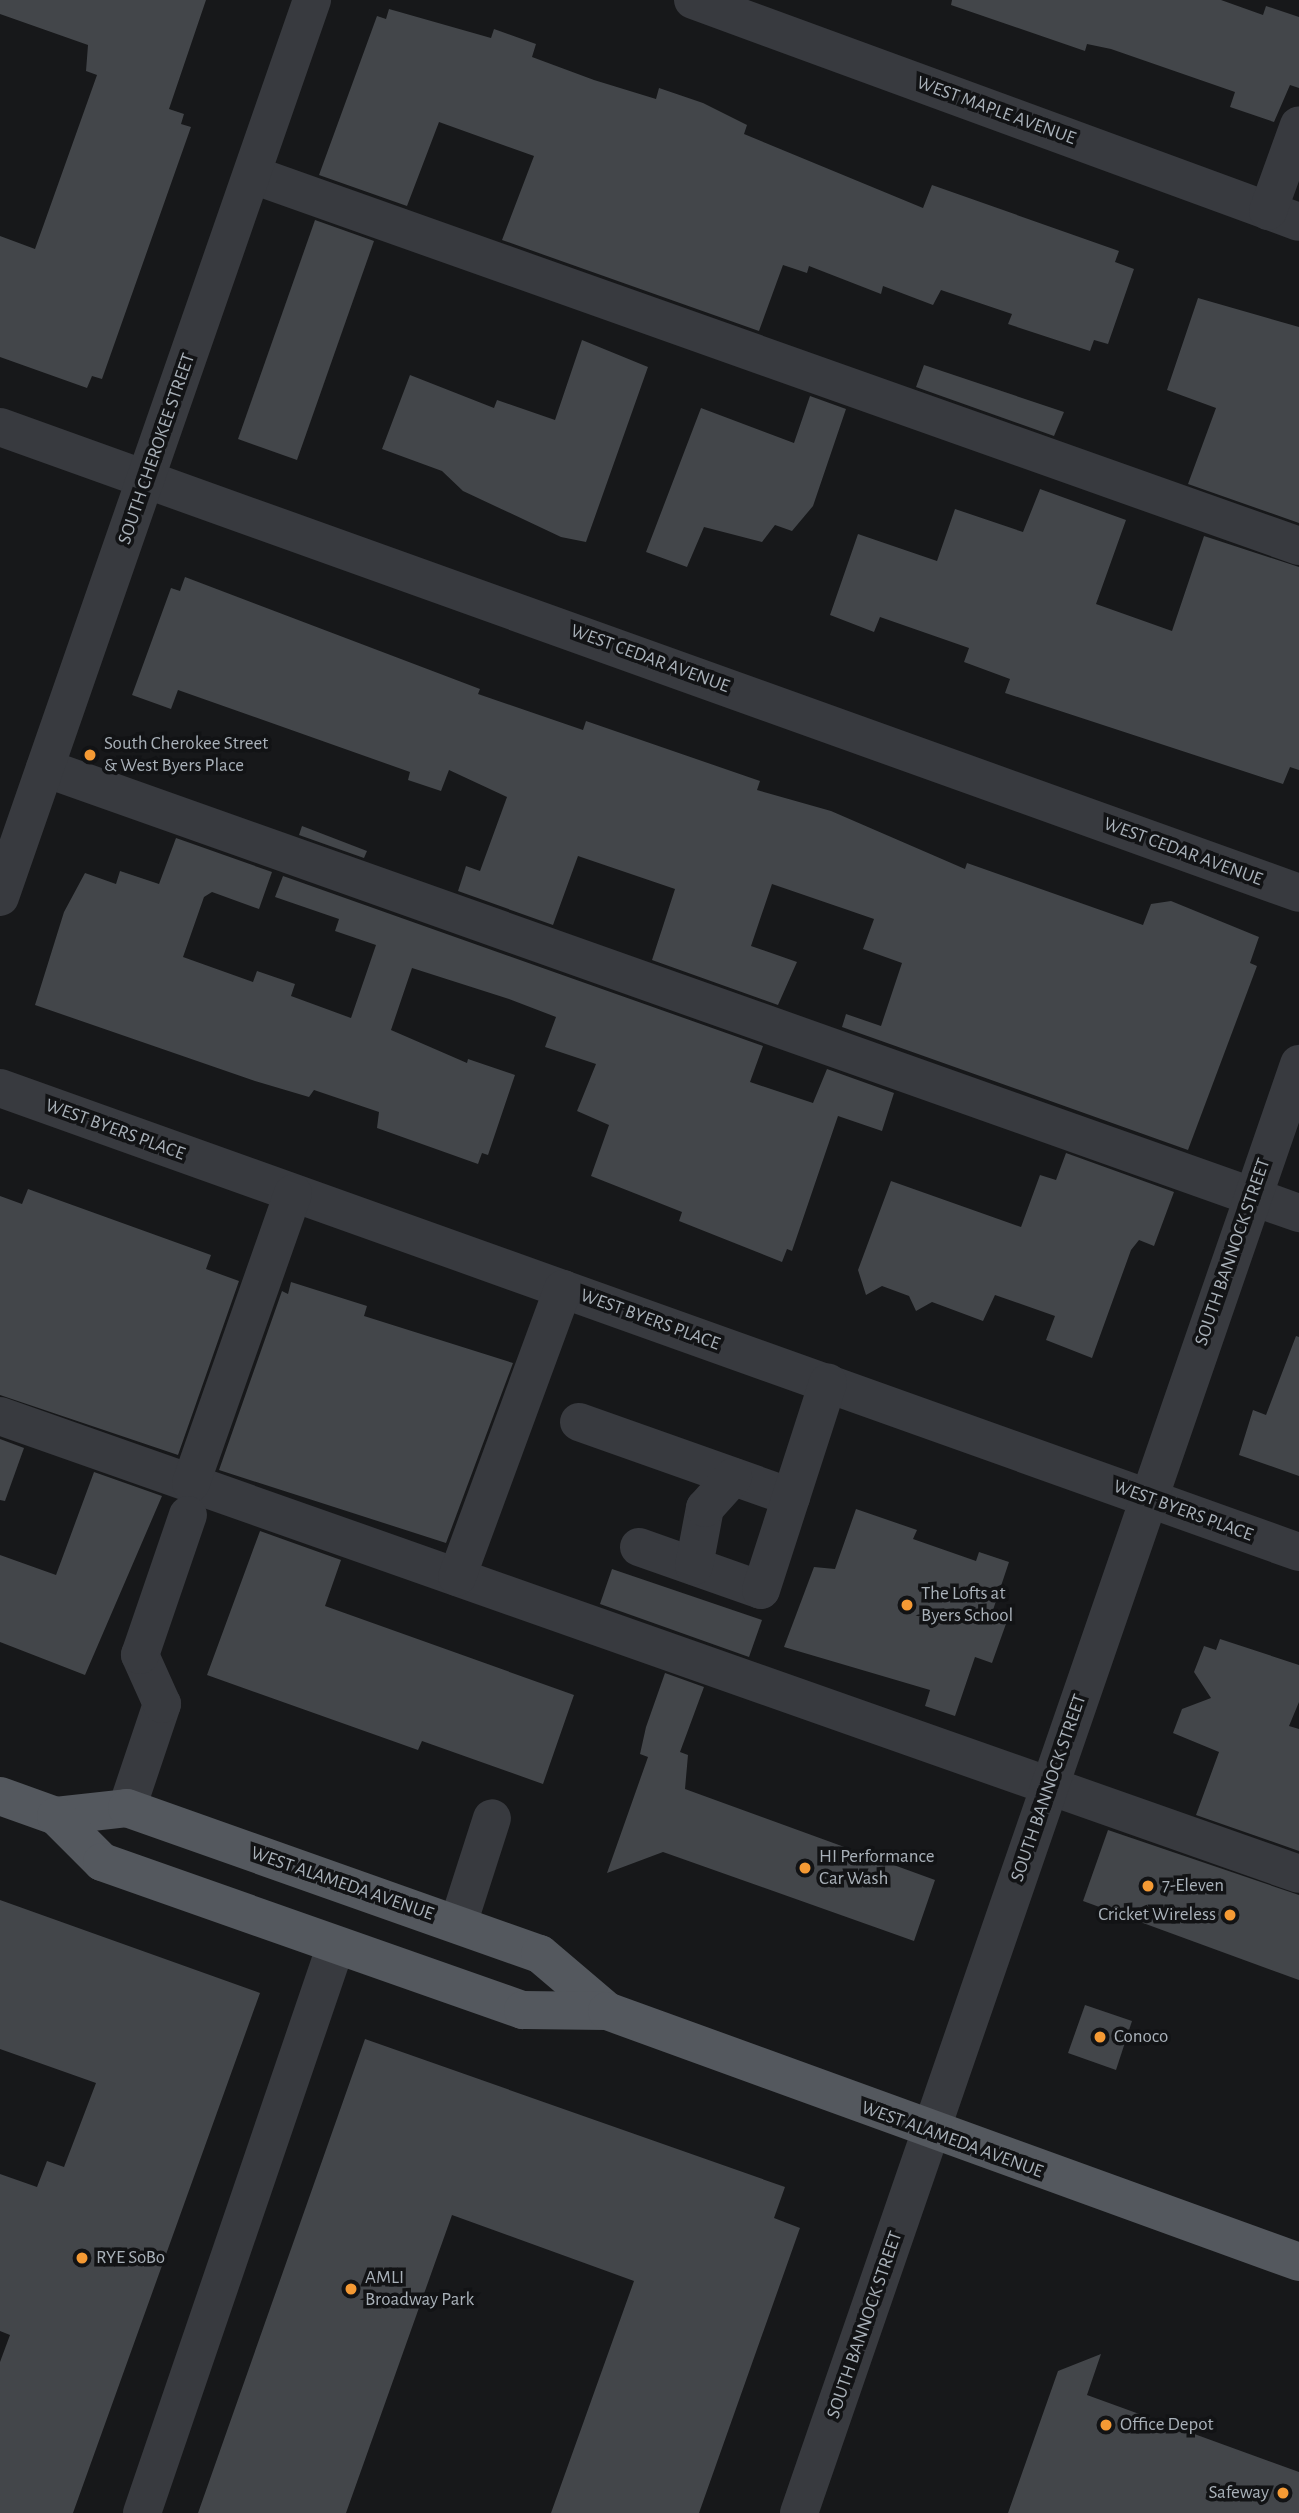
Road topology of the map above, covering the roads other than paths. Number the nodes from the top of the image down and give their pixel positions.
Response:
1 (312, 0) edge
2 (692, 0) edge
3 (1299, 125) edge
4 (253, 175) junction
5 (1284, 216) edge
6 (0, 427) edge
7 (147, 478) junction
8 (1299, 546) edge
9 (45, 768) junction
10 (1299, 893) edge
11 (0, 897) edge
12 (1299, 1064) edge
13 (0, 1088) edge
14 (293, 1194) junction
15 (1253, 1197) junction
16 (1299, 1213) edge
17 (563, 1289) junction
18 (828, 1383) junction
19 (0, 1416) edge
20 (579, 1422) dead end
21 (733, 1476) junction
22 (791, 1497) junction
23 (1147, 1498) junction
24 (189, 1499) junction
25 (639, 1547) dead end
26 (1299, 1552) edge
27 (694, 1566) junction
28 (457, 1577) junction
29 (1050, 1786) junction
30 (0, 1796) edge
31 (127, 1808) junction
32 (56, 1816) junction
33 (492, 1818) dead end
34 (1299, 1874) edge
35 (458, 1924) junction
36 (336, 1945) junction
37 (607, 2011) junction
38 (932, 2134) junction
39 (1299, 2262) edge
40 (142, 2513) edge
41 (799, 2513) edge

1 - 4 street, SOUTH CHEROKEE STREET
2 - 5 street, WEST MAPLE AVENUE
3 - 5 street
4 - 7 street, SOUTH CHEROKEE STREET
4 - 8 street
6 - 7 street, WEST CEDAR AVENUE
7 - 9 street, SOUTH CHEROKEE STREET
7 - 10 street, WEST CEDAR AVENUE
9 - 11 street, SOUTH CHEROKEE STREET
9 - 15 street
12 - 15 street, SOUTH BANNOCK STREET
13 - 14 street, WEST BYERS PLACE
14 - 17 street, WEST BYERS PLACE
14 - 24 street
15 - 16 street
15 - 23 street, SOUTH BANNOCK STREET
17 - 18 street, WEST BYERS PLACE
17 - 28 street
18 - 22 street
18 - 23 street, WEST BYERS PLACE
19 - 24 street
20 - 21 street
21 - 22 street
21 - 27 street
22 - 27 street
23 - 26 street, WEST BYERS PLACE
23 - 29 street, SOUTH BANNOCK STREET
24 - 28 street
24 - 31 street
25 - 27 street
28 - 29 street
29 - 34 street
29 - 38 street, SOUTH BANNOCK STREET
30 - 32 main road, WEST ALAMEDA AVENUE
31 - 32 main road, WEST ALAMEDA AVENUE
31 - 35 main road, WEST ALAMEDA AVENUE
32 - 36 main road, WEST ALAMEDA AVENUE
33 - 35 street
35 - 37 main road, WEST ALAMEDA AVENUE
36 - 37 main road, WEST ALAMEDA AVENUE
36 - 40 street
37 - 38 main road, WEST ALAMEDA AVENUE
38 - 39 main road, WEST ALAMEDA AVENUE
38 - 41 street, SOUTH BANNOCK STREET

